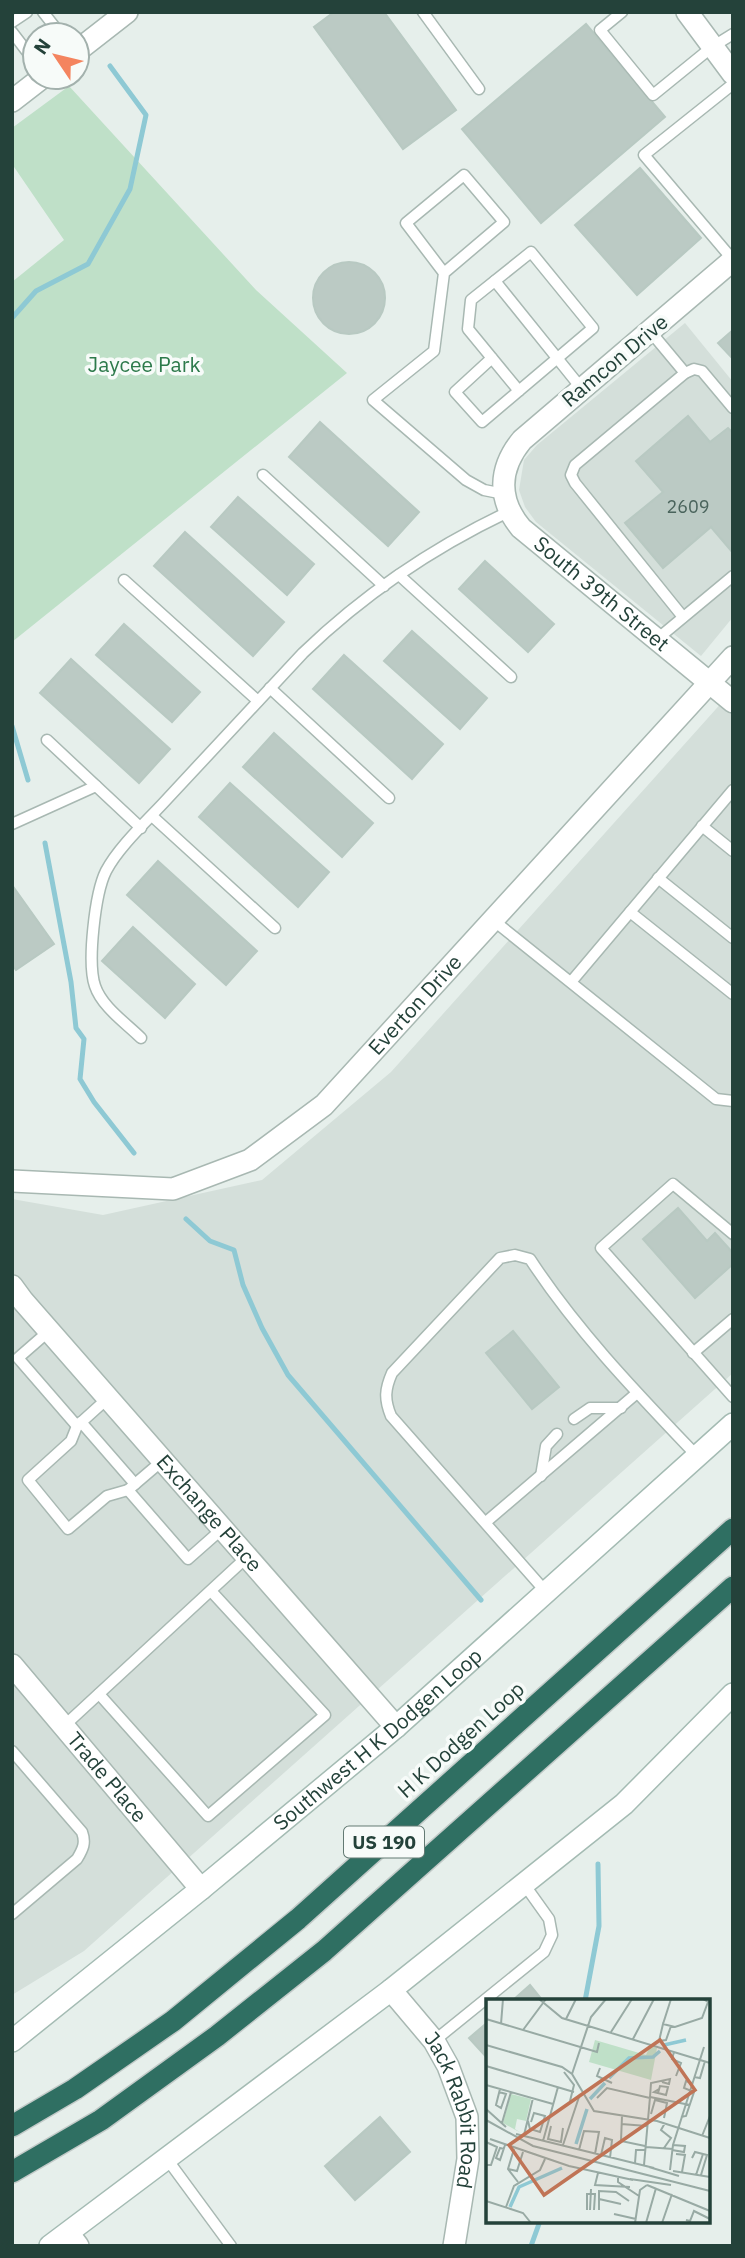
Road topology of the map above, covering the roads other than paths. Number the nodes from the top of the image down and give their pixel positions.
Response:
1 (27, 12) edge
2 (127, 12) edge
3 (622, 12) edge
4 (687, 12) edge
5 (425, 13) edge
6 (12, 23) edge
7 (733, 34) edge
8 (91, 40) edge
9 (712, 47) junction
10 (733, 74) edge
11 (733, 83) edge
12 (479, 89) dead end
13 (733, 260) edge
14 (444, 273) junction
15 (495, 281) junction
16 (650, 331) junction
17 (492, 358) junction
18 (558, 360) junction
19 (685, 373) junction
20 (582, 389) junction
21 (519, 391) junction
22 (733, 408) edge
23 (263, 475) dead end
24 (507, 503) junction
25 (399, 575) junction
26 (733, 576) edge
27 (124, 580) dead end
28 (384, 586) junction
29 (683, 617) junction
30 (656, 640) junction
31 (733, 657) edge
32 (511, 677) dead end
33 (708, 682) junction
34 (270, 688) junction
35 (258, 701) junction
36 (733, 702) edge
37 (47, 740) dead end
38 (96, 786) junction
39 (733, 790) edge
40 (389, 798) dead end
41 (152, 816) junction
42 (12, 824) edge
43 (702, 826) junction
44 (141, 828) junction
45 (733, 851) edge
46 (659, 878) junction
47 (630, 912) junction
48 (493, 919) junction
49 (275, 928) dead end
50 (733, 938) edge
51 (571, 982) junction
52 (733, 994) edge
53 (141, 1038) dead end
54 (733, 1101) edge
55 (12, 1181) edge
56 (733, 1234) edge
57 (16, 1299) edge
58 (733, 1319) edge
59 (49, 1331) junction
60 (693, 1353) junction
61 (637, 1393) junction
62 (733, 1397) edge
63 (108, 1398) junction
64 (621, 1408) junction
65 (574, 1419) dead end
66 (79, 1424) junction
67 (733, 1424) edge
68 (557, 1434) dead end
69 (697, 1456) junction
70 (162, 1461) junction
71 (541, 1476) junction
72 (132, 1487) junction
73 (486, 1522) junction
74 (222, 1529) junction
75 (733, 1529) edge
76 (247, 1557) junction
77 (733, 1587) edge
78 (211, 1591) junction
79 (546, 1592) junction
80 (12, 1665) edge
81 (99, 1693) junction
82 (733, 1695) edge
83 (64, 1726) junction
84 (396, 1727) junction
85 (12, 1751) edge
86 (524, 1884) junction
87 (201, 1889) junction
88 (12, 1914) edge
89 (391, 1990) junction
90 (12, 2041) edge
91 (434, 2041) junction
92 (12, 2126) edge
93 (167, 2159) junction
94 (12, 2172) edge
95 (73, 2240) edge
96 (50, 2246) edge
97 (231, 2246) edge
98 (454, 2246) edge

1 - 6 lane
2 - 8 street
3 - 9 lane
4 - 9 street
5 - 12 lane
7 - 9 lane
9 - 10 street
11 - 13 lane
13 - 16 street, Ramcon Drive
14 - 14 lane
14 - 24 lane
15 - 17 lane
15 - 18 lane
15 - 18 lane
16 - 19 lane
16 - 20 street, Ramcon Drive
17 - 21 lane
17 - 21 lane
18 - 20 lane
18 - 21 lane
19 - 22 lane
19 - 29 lane
20 - 24 street, Ramcon Drive
23 - 28 lane
24 - 25 lane
24 - 30 street, South 39th Street
25 - 28 lane
25 - 32 lane
26 - 29 lane
27 - 35 lane
28 - 34 lane
29 - 30 lane
30 - 33 street, South 39th Street
31 - 33 street, Everton Drive
33 - 36 street, South 39th Street
33 - 48 street, Everton Drive
34 - 35 lane
34 - 40 lane
35 - 41 lane
37 - 38 lane
38 - 42 lane
38 - 44 lane
39 - 43 lane
41 - 44 lane
41 - 49 lane
43 - 45 lane
43 - 46 lane
44 - 53 lane
46 - 47 lane
46 - 50 lane
47 - 51 lane
47 - 52 lane
48 - 51 lane
48 - 55 street, Everton Drive
51 - 54 lane
56 - 60 lane
57 - 59 street, Exchange Place
58 - 60 lane
59 - 63 street, Exchange Place
59 - 66 lane
60 - 62 lane
61 - 64 lane
61 - 69 lane
61 - 73 lane
63 - 66 lane
63 - 70 street, Exchange Place
64 - 65 lane
64 - 71 lane
66 - 72 lane
66 - 72 lane
67 - 69 street, Southwest H K Dodgen Loop
68 - 71 lane
69 - 79 street, Southwest H K Dodgen Loop
70 - 72 lane
70 - 74 street, Exchange Place
71 - 73 lane
72 - 74 lane
73 - 79 lane
74 - 76 street, Exchange Place
75 - 92 highway, H K Dodgen Loop / US 190
76 - 78 lane
76 - 84 street, Exchange Place
77 - 94 highway, US 190
78 - 81 lane
78 - 81 lane
79 - 84 street, Southwest H K Dodgen Loop
80 - 83 street, Trade Place
81 - 83 lane
82 - 86 street
83 - 87 street, Trade Place
84 - 87 street, Southwest H K Dodgen Loop
85 - 88 lane
86 - 89 street
86 - 91 lane
87 - 90 street, Southwest H K Dodgen Loop
89 - 91 street, Jack Rabbit Road
89 - 93 street
91 - 98 street, Jack Rabbit Road
93 - 95 street
93 - 97 lane
95 - 96 street

